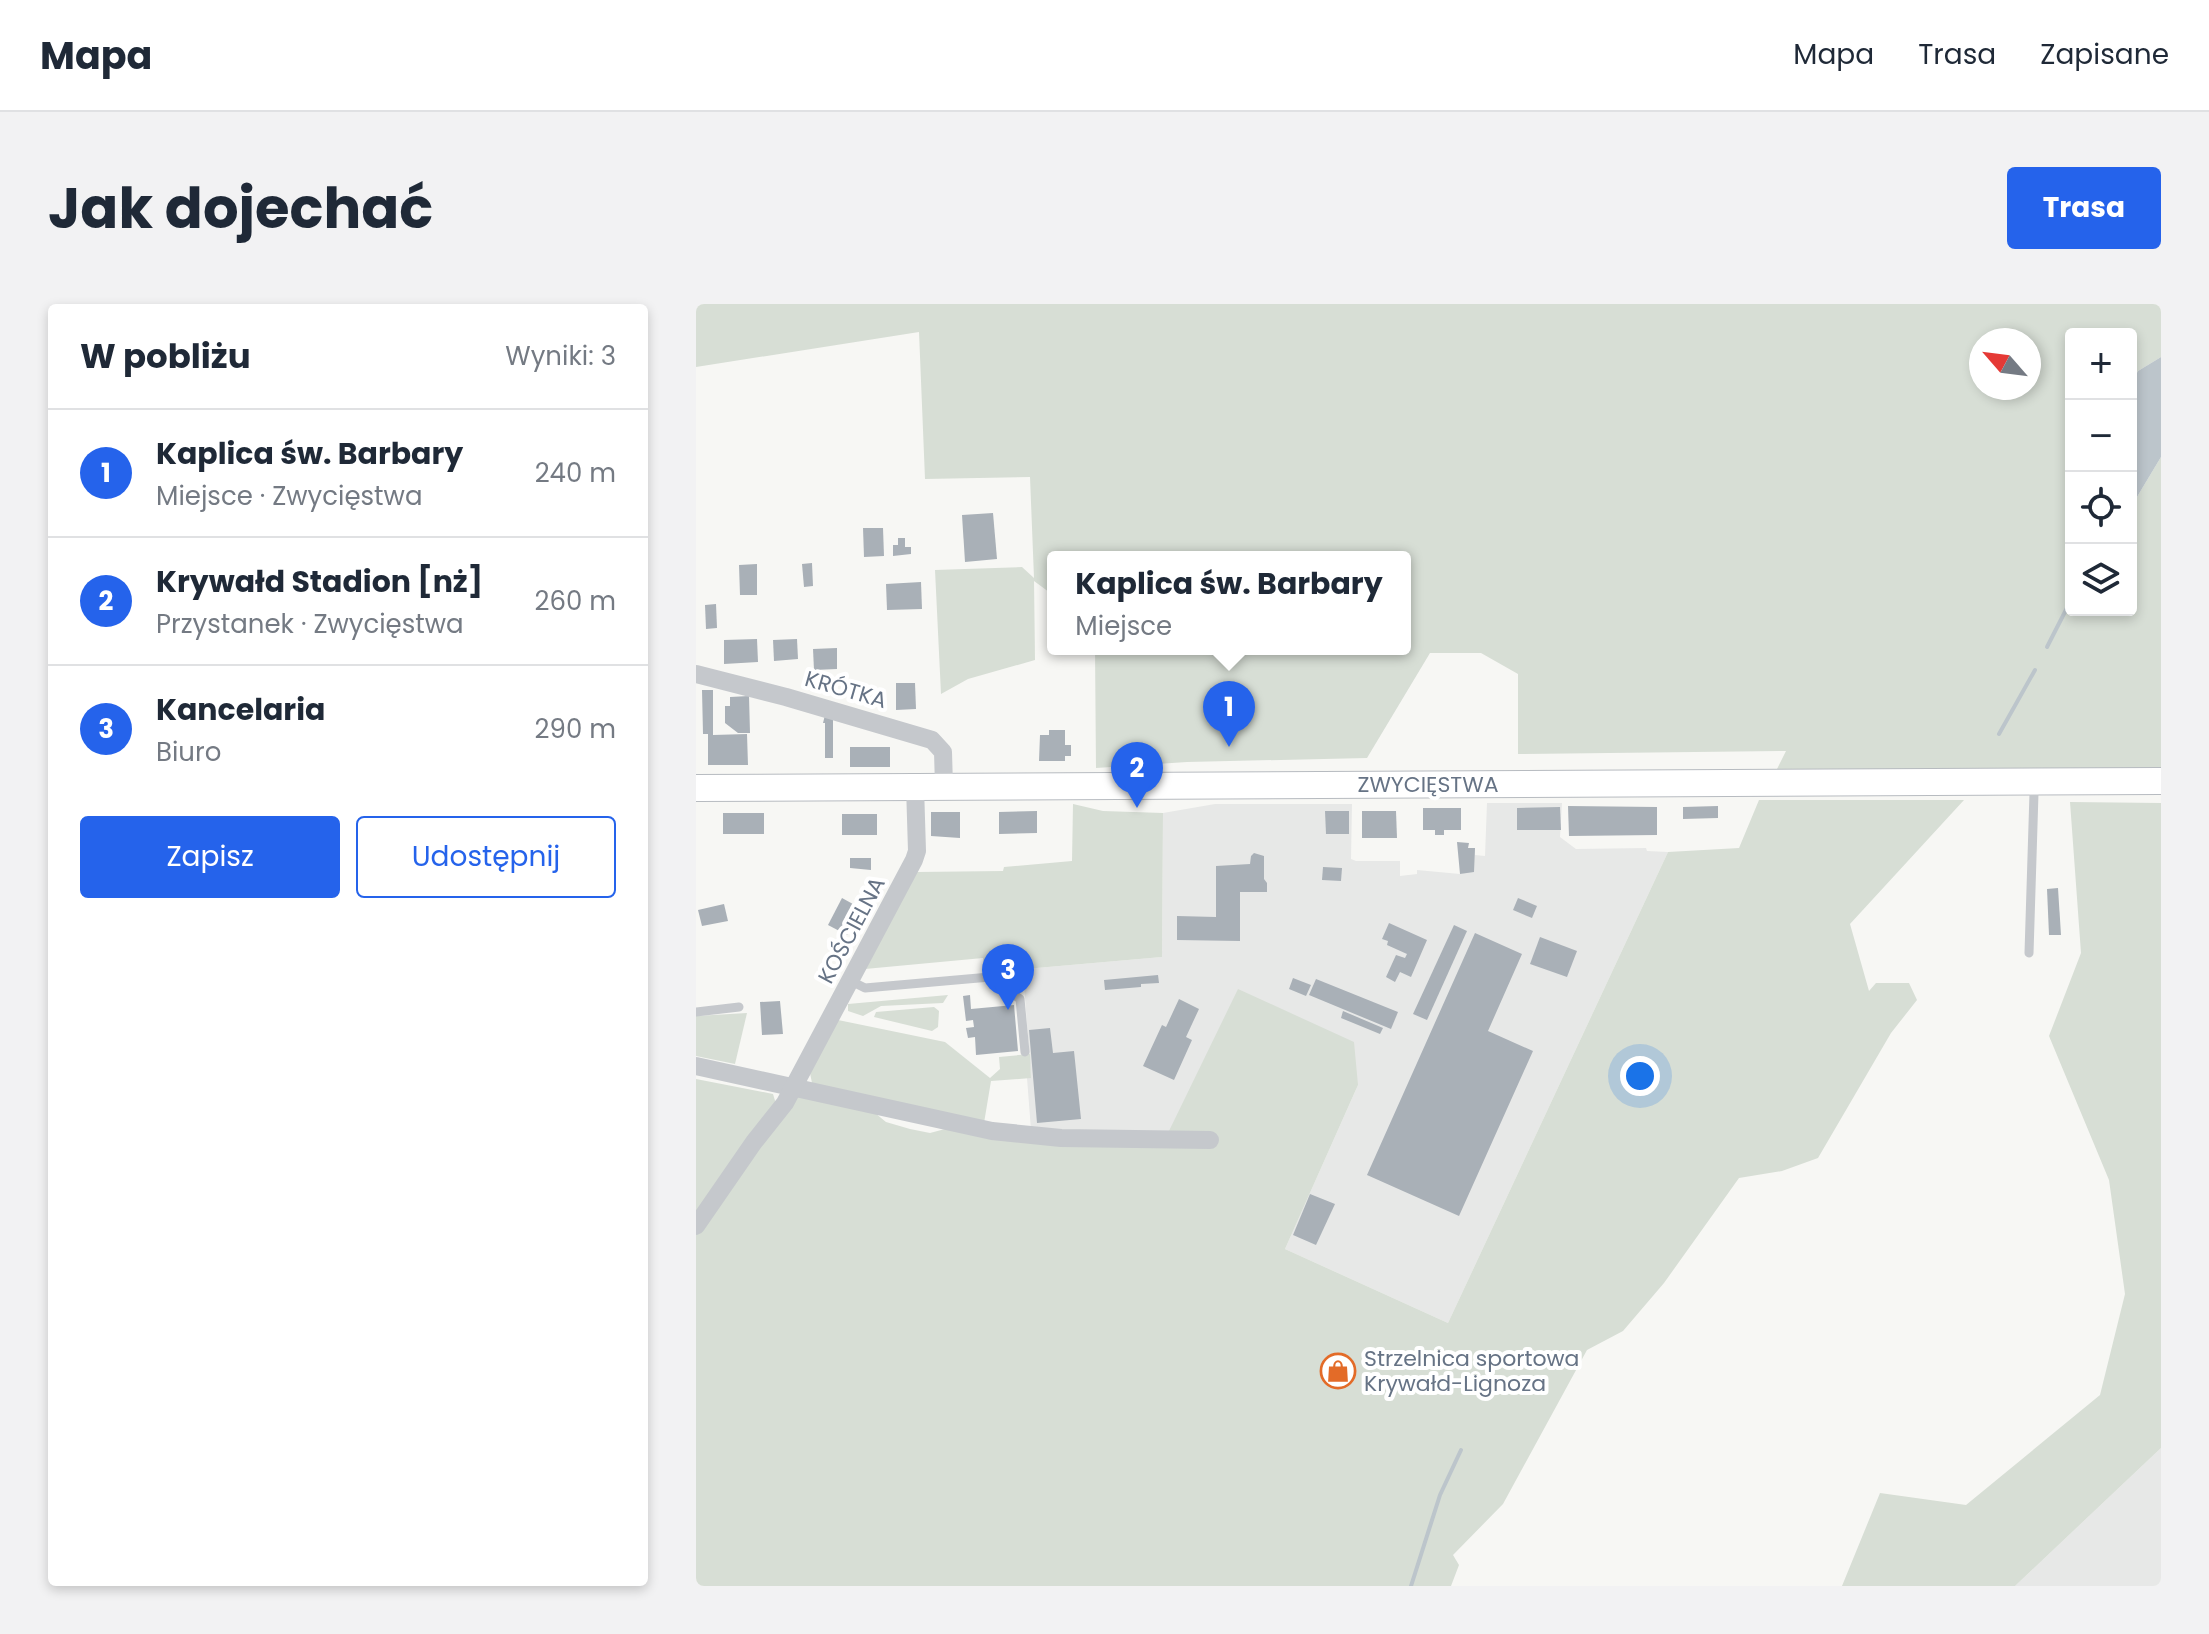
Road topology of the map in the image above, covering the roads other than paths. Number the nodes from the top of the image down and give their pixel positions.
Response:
1 (696, 674) edge
2 (2161, 781) edge
3 (2030, 782) junction
4 (915, 786) junction
5 (944, 786) junction
6 (696, 788) edge
7 (2029, 953) dead end
8 (851, 981) junction
9 (739, 1007) dead end
10 (696, 1012) edge
11 (1025, 1052) dead end
12 (696, 1066) edge
13 (793, 1087) junction
14 (1210, 1140) dead end
15 (696, 1226) edge

1 - 5 street, KRÓTKA
2 - 3 main road, ZWYCIĘSTWA
3 - 5 main road, ZWYCIĘSTWA
3 - 7 lane
4 - 5 main road, ZWYCIĘSTWA
4 - 6 main road, ZWYCIĘSTWA
4 - 8 street, KOŚCIELNA
8 - 11 lane
8 - 13 street, KOŚCIELNA
9 - 10 lane
12 - 13 street
13 - 14 street
13 - 15 street, KOŚCIELNA

